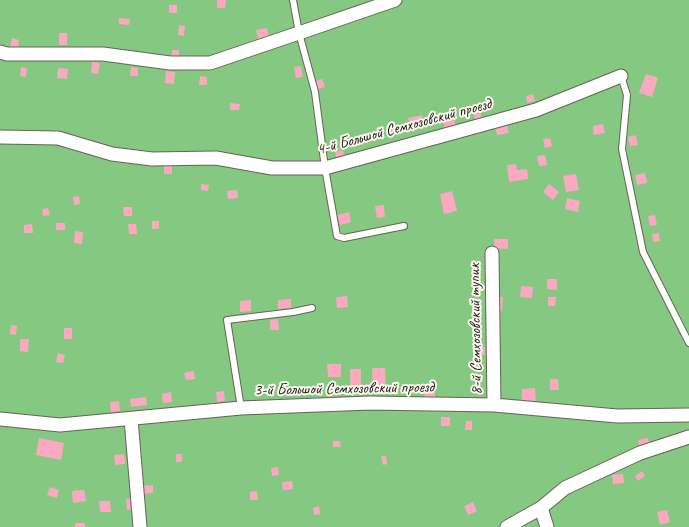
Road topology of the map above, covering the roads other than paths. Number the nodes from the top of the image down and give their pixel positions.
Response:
1 (293, 0) edge
2 (396, 0) edge
3 (299, 33) junction
4 (0, 52) edge
5 (622, 76) joint
6 (0, 137) edge
7 (325, 168) junction
8 (404, 226) dead end
9 (492, 253) dead end
10 (312, 308) dead end
11 (689, 343) edge
12 (494, 405) junction
13 (241, 408) junction
14 (689, 415) edge
15 (0, 419) edge
16 (131, 419) junction
17 (689, 437) edge
18 (541, 508) junction
19 (140, 527) edge
20 (508, 527) edge
21 (547, 527) edge

1 - 3 lane
2 - 3 street
3 - 4 street
3 - 7 lane
5 - 7 street, 4-й Большой Семхозовский проезд
5 - 11 lane
6 - 7 street, 4-й Большой Семхозовский проезд
7 - 8 lane
9 - 12 street, 8-й Семхозовский тупик
10 - 13 lane
12 - 13 street, 3-й Большой Семхозовский проезд
12 - 14 street, 3-й Большой Семхозовский проезд
13 - 16 street, 3-й Большой Семхозовский проезд
15 - 16 street, 3-й Большой Семхозовский проезд
16 - 19 street
17 - 18 street
18 - 20 street
18 - 21 street

